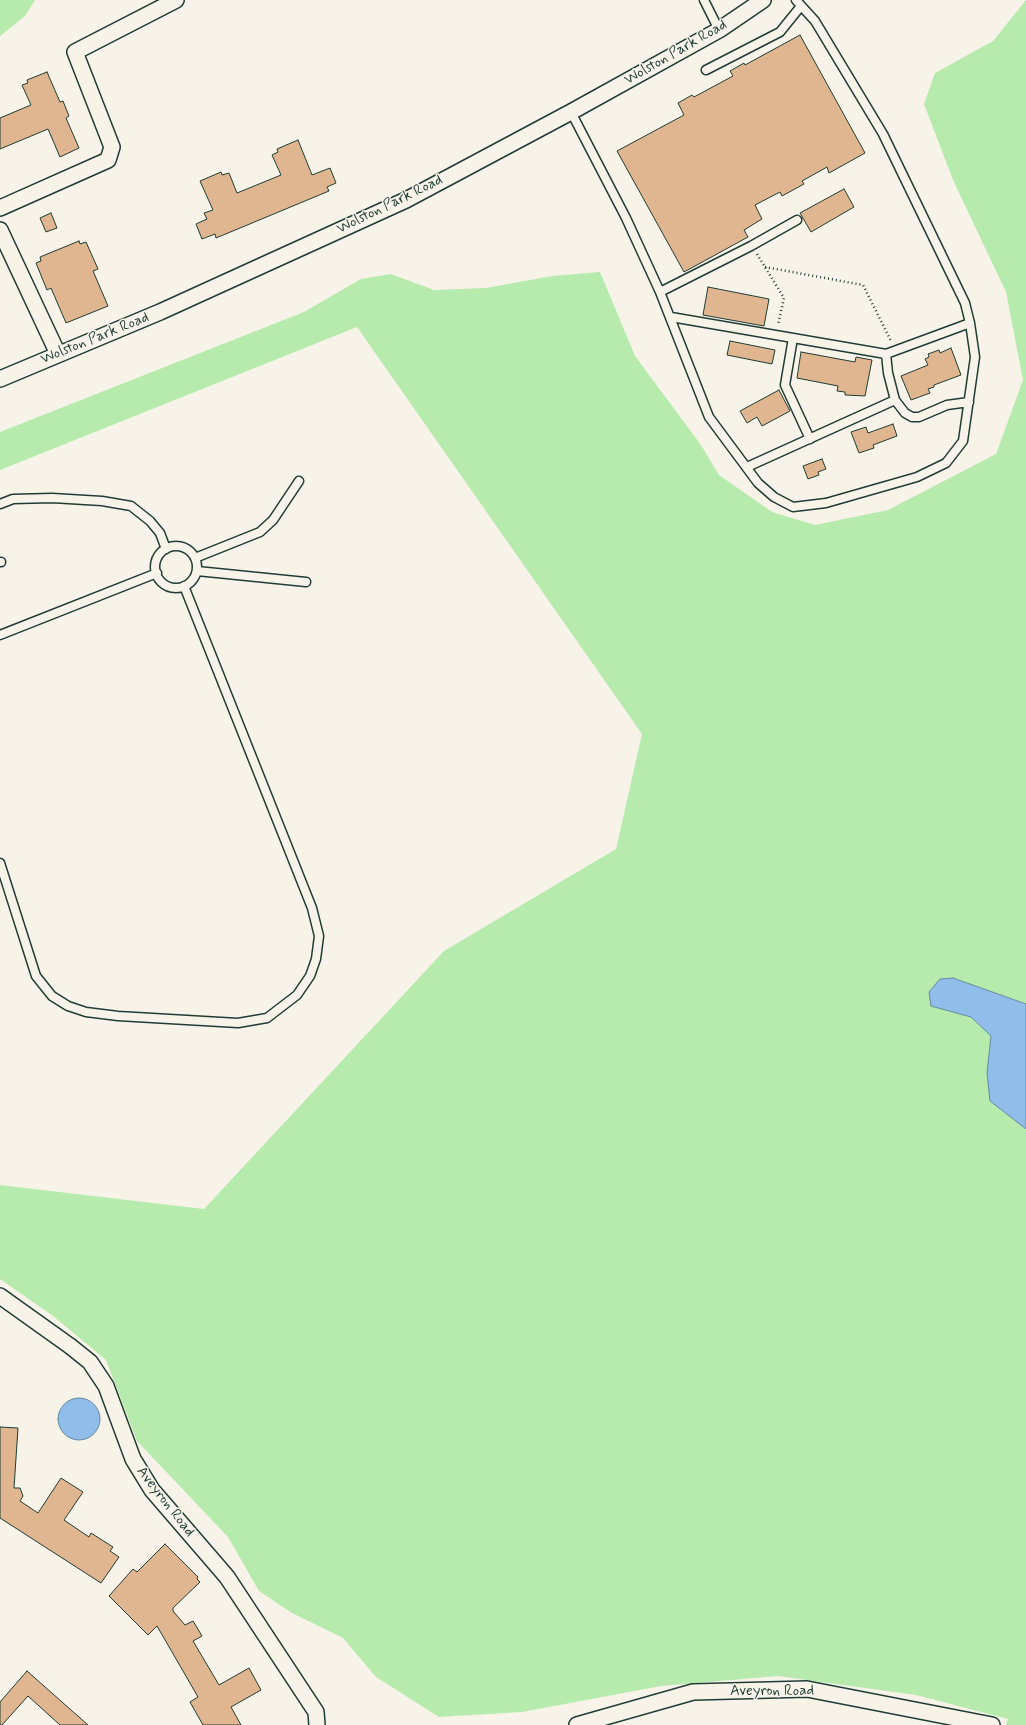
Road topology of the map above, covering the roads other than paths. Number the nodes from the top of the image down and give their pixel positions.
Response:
1 (176, 0) edge
2 (704, 0) edge
3 (763, 0) edge
4 (799, 3) edge
5 (719, 30) junction
6 (706, 70) dead end
7 (571, 112) junction
8 (0, 208) edge
9 (797, 220) dead end
10 (0, 230) edge
11 (660, 292) junction
12 (671, 317) junction
13 (970, 323) junction
14 (793, 338) junction
15 (58, 354) junction
16 (886, 354) junction
17 (0, 379) edge
18 (895, 400) junction
19 (969, 402) junction
20 (810, 439) junction
21 (747, 467) junction
22 (299, 481) dead end
23 (0, 504) edge
24 (166, 549) junction
25 (195, 558) junction
26 (197, 571) junction
27 (156, 573) junction
28 (306, 582) dead end
29 (184, 586) junction
30 (0, 635) edge
31 (0, 863) edge
32 (0, 1296) edge
33 (317, 1725) edge
34 (578, 1725) edge
35 (992, 1725) edge

1 - 8 street
2 - 5 lane
3 - 5 street, Wolston Park Road
4 - 6 lane
4 - 13 lane
5 - 7 street, Wolston Park Road
7 - 11 lane
7 - 15 street, Wolston Park Road
9 - 11 lane
10 - 15 street
11 - 12 lane
12 - 14 lane
12 - 21 lane
13 - 16 lane
13 - 19 lane
14 - 16 lane
14 - 20 lane
15 - 17 street, Wolston Park Road
16 - 18 lane
18 - 19 lane
18 - 20 lane
19 - 21 lane
20 - 21 lane
22 - 25 lane
23 - 24 lane
24 - 25 lane
24 - 27 lane
25 - 26 lane
26 - 28 lane
26 - 29 lane
27 - 29 lane
27 - 30 lane
29 - 31 lane
32 - 33 street, Aveyron Road
34 - 35 street, Aveyron Road

